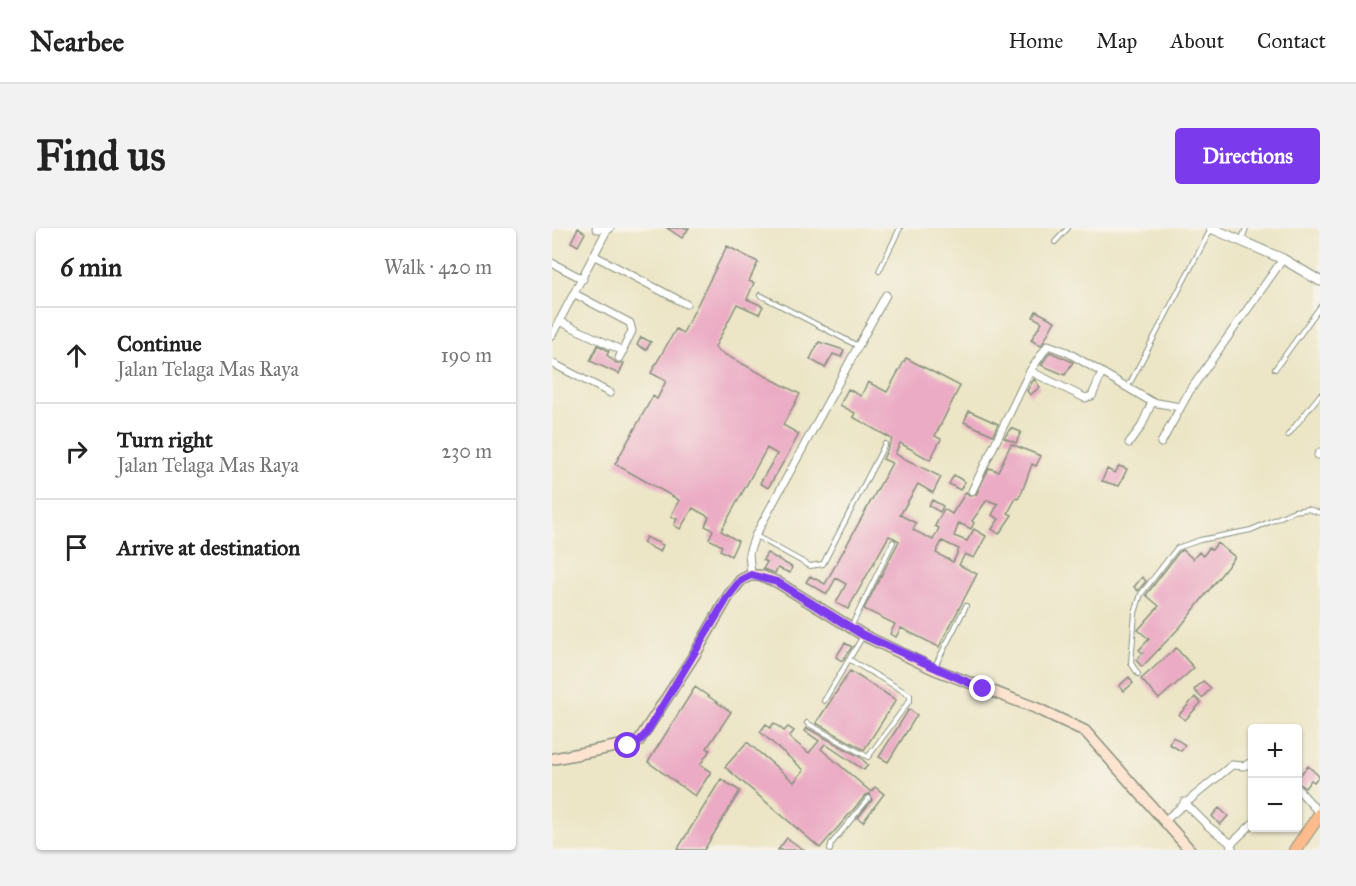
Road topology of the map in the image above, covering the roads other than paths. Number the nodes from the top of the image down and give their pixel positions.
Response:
1 (604, 228) edge
2 (900, 228) edge
3 (1068, 228) edge
4 (1211, 228) edge
5 (1246, 228) edge
6 (1242, 240) junction
7 (1055, 242) dead end
8 (595, 256) junction
9 (1283, 259) junction
10 (552, 263) edge
11 (879, 271) dead end
12 (583, 279) junction
13 (1320, 281) edge
14 (574, 294) junction
15 (760, 295) dead end
16 (886, 295) dead end
17 (686, 304) dead end
18 (1320, 307) edge
19 (559, 321) junction
20 (552, 335) edge
21 (858, 346) junction
22 (552, 363) edge
23 (1275, 369) dead end
24 (1030, 371) junction
25 (1101, 375) junction
26 (1130, 383) dead end
27 (610, 393) dead end
28 (1320, 395) edge
29 (1152, 402) junction
30 (1180, 407) junction
31 (1288, 435) dead end
32 (1129, 443) dead end
33 (1161, 443) dead end
34 (885, 444) dead end
35 (972, 491) dead end
36 (1320, 513) edge
37 (755, 536) junction
38 (893, 542) dead end
39 (751, 575) junction
40 (966, 606) dead end
41 (851, 628) junction
42 (863, 635) junction
43 (850, 660) junction
44 (934, 669) junction
45 (1138, 674) dead end
46 (824, 702) dead end
47 (807, 723) dead end
48 (552, 759) edge
49 (1248, 764) edge
50 (1302, 794) edge
51 (870, 798) dead end
52 (1184, 802) junction
53 (1320, 814) edge
54 (1164, 821) junction
55 (1248, 829) edge
56 (1232, 847) edge
57 (830, 850) edge
58 (1190, 850) edge
59 (1295, 850) edge

1 - 8 street
2 - 11 lane
3 - 7 lane
4 - 6 street
4 - 26 lane
5 - 6 lane
6 - 9 street
8 - 12 street
8 - 17 street
9 - 13 street
9 - 30 street
10 - 12 street
12 - 14 street
14 - 19 street
14 - 19 street
15 - 21 lane
16 - 21 street
18 - 23 lane
19 - 20 street
21 - 37 street
22 - 27 street
24 - 25 street
24 - 25 street
24 - 35 street
25 - 29 street
28 - 31 lane
29 - 30 street
29 - 32 street
30 - 33 street
34 - 37 lane
36 - 45 lane
37 - 39 street
38 - 41 lane
39 - 41 main road
39 - 48 main road
40 - 44 lane
41 - 42 main road
42 - 43 lane
42 - 44 main road
43 - 46 lane
43 - 47 lane
44 - 54 main road
49 - 52 street
50 - 53 street
51 - 57 lane
52 - 54 street
52 - 56 street
53 - 59 highway
54 - 58 main road
55 - 56 street

